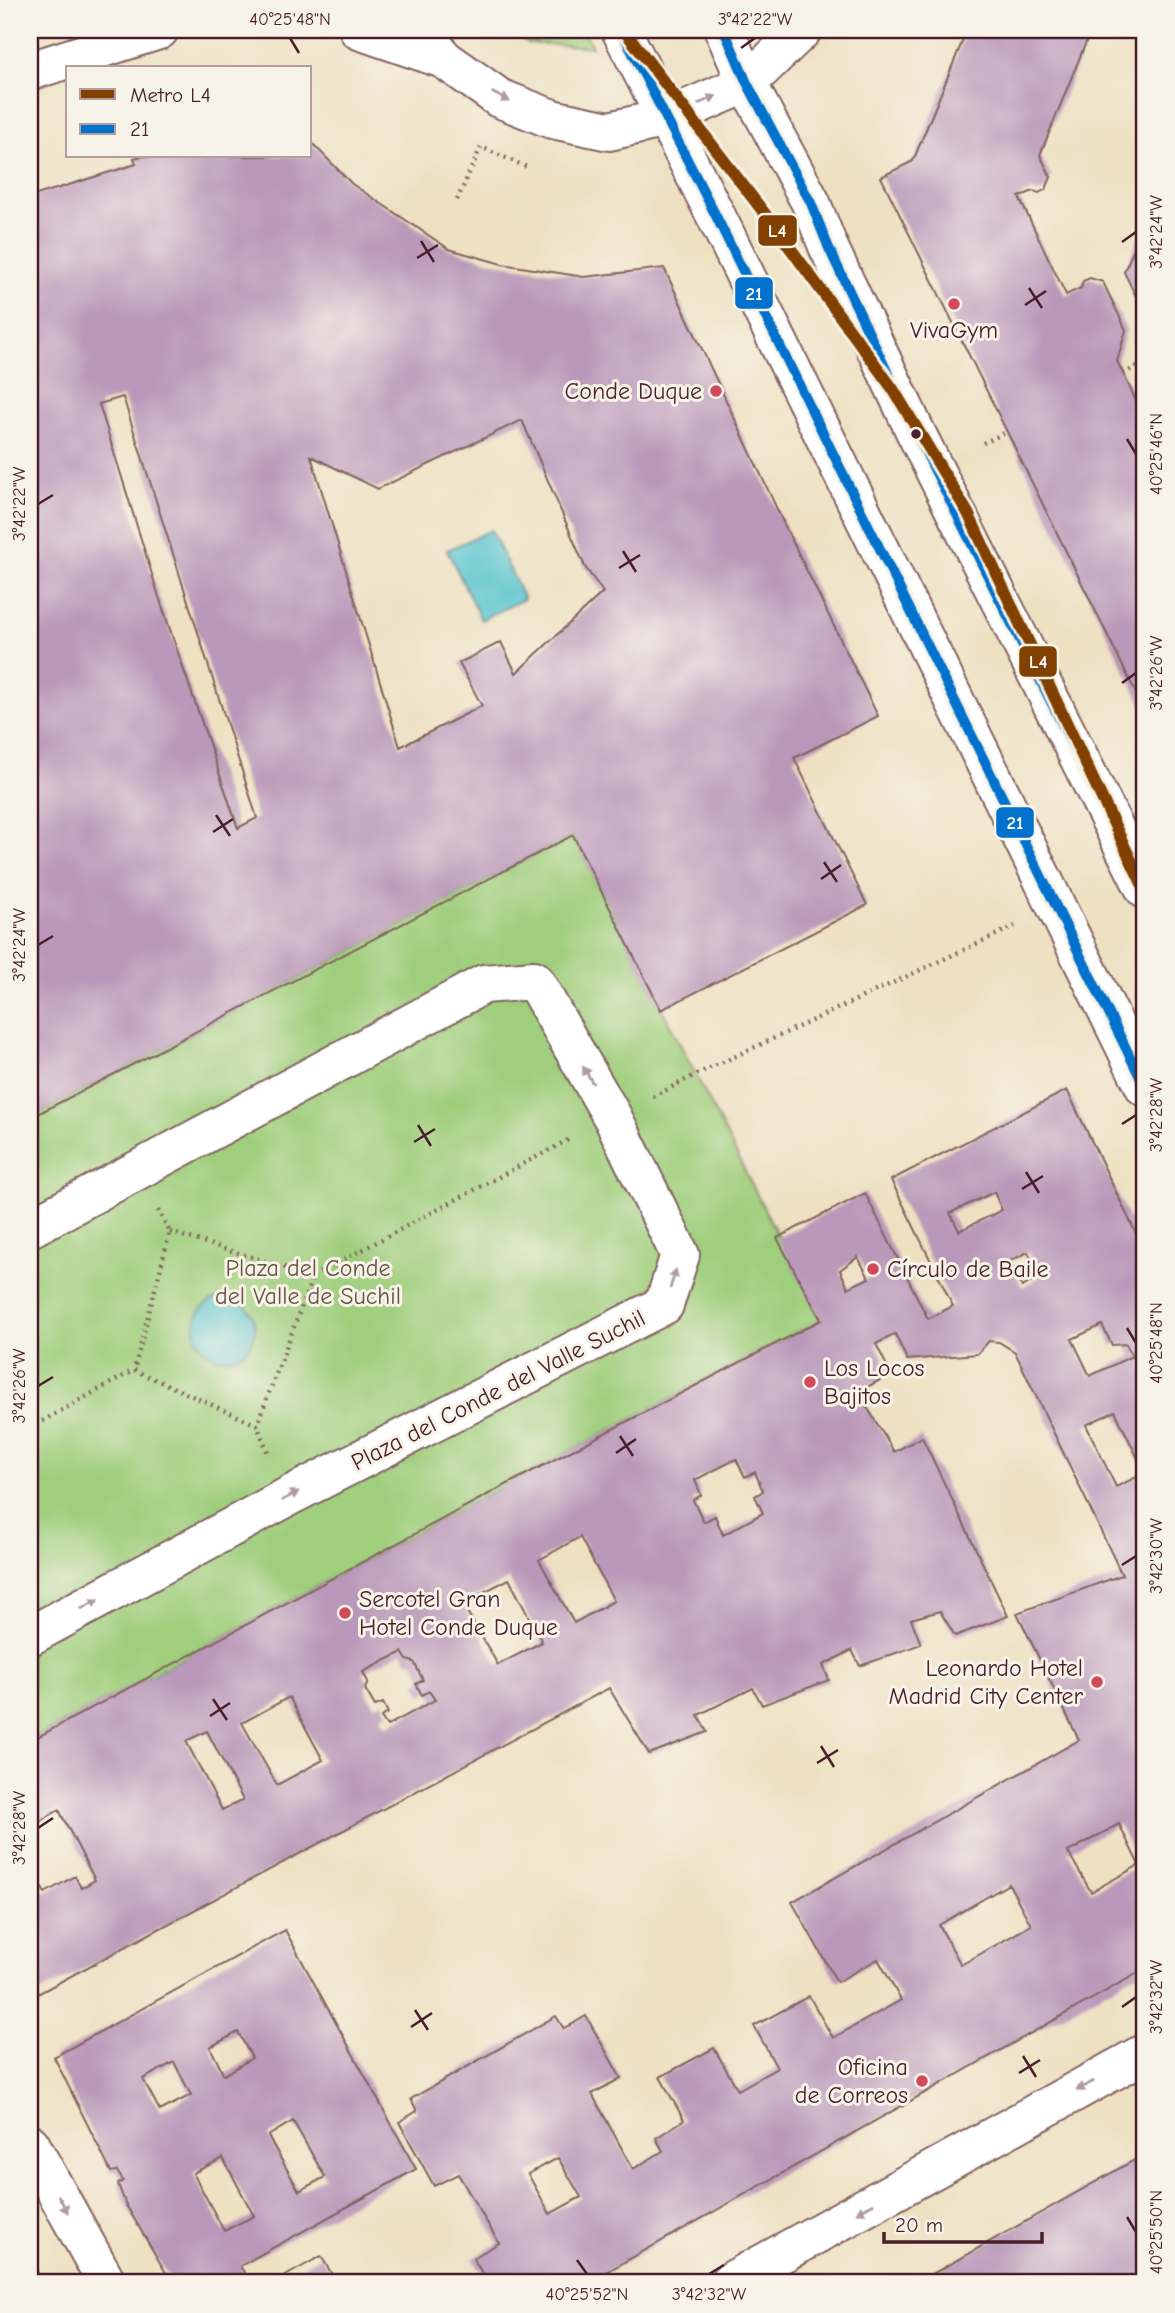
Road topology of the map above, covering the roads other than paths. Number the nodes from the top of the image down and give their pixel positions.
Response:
1 (159, 30) edge
2 (359, 30) edge
3 (421, 30) edge
4 (621, 30) edge
5 (724, 30) edge
6 (802, 30) edge
7 (444, 59) junction
8 (30, 71) edge
9 (747, 83) junction
10 (667, 118) junction
11 (1145, 890) edge
12 (1145, 1087) edge
13 (30, 1228) edge
14 (30, 1636) edge
15 (1145, 2053) edge
16 (30, 2144) edge
17 (107, 2283) edge
18 (728, 2283) edge

1 - 8 main road
2 - 7 main road
3 - 7 main road
4 - 10 main road
5 - 9 main road
6 - 9 main road
7 -> 10 main road
10 -> 9 main road
9 - 11 main road
10 - 12 main road
14 -> 13 main road, Plaza del Conde del Valle Suchil
15 -> 18 main road
16 -> 17 main road

